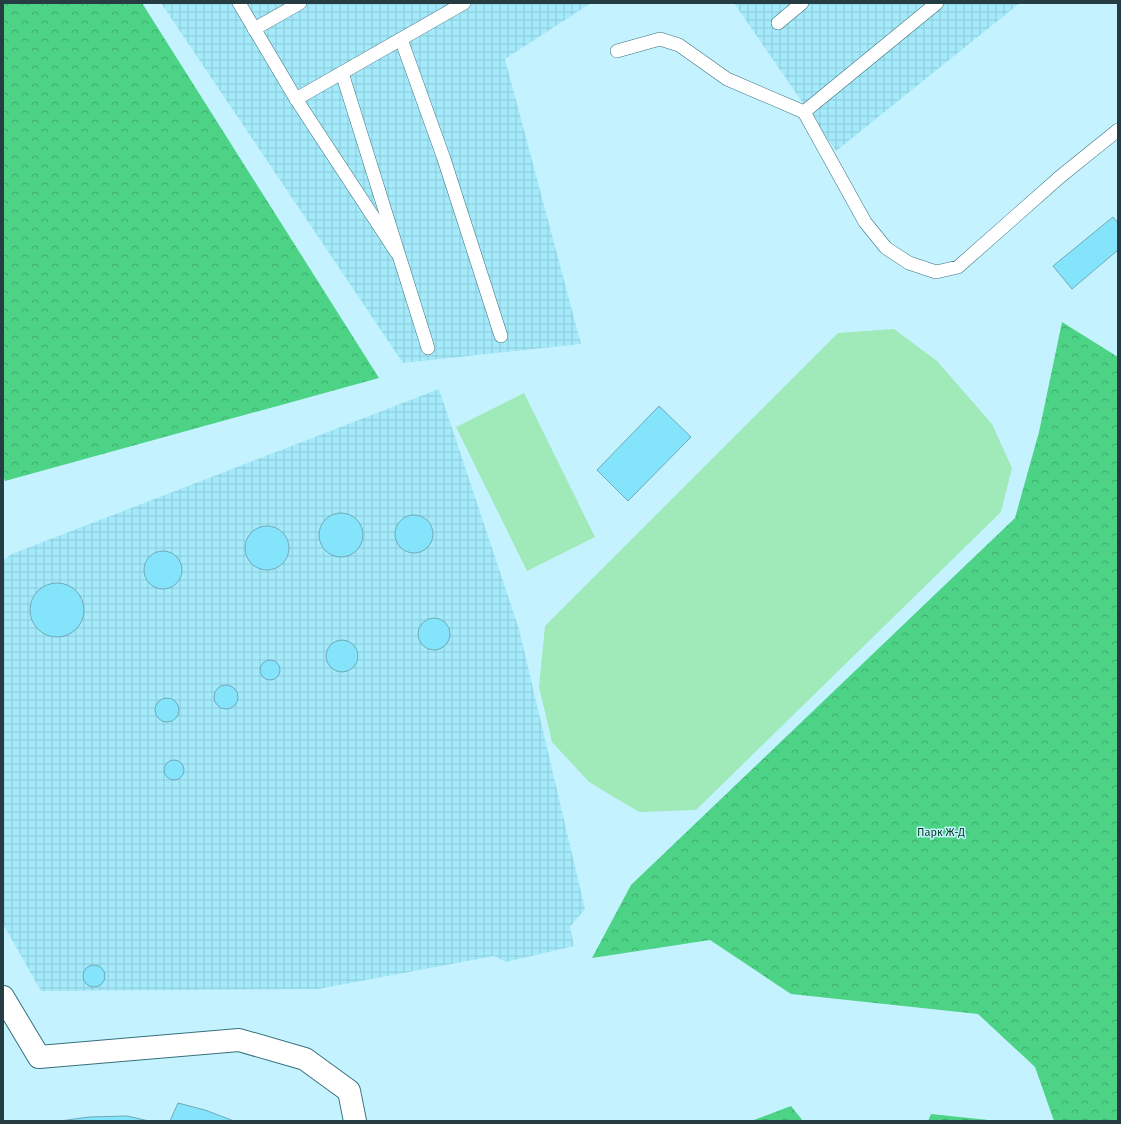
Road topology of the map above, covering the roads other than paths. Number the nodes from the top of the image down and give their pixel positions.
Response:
1 (239, 3) edge
2 (300, 3) edge
3 (464, 3) edge
4 (802, 3) edge
5 (937, 3) edge
6 (778, 23) dead end
7 (254, 29) junction
8 (401, 39) junction
9 (616, 51) dead end
10 (342, 73) junction
11 (296, 99) junction
12 (804, 112) junction
13 (1118, 130) edge
14 (397, 253) junction
15 (501, 336) dead end
16 (428, 348) dead end
17 (3, 997) edge
18 (355, 1121) edge

1 - 7 lane
2 - 7 lane
3 - 8 lane
4 - 6 lane
5 - 12 lane
7 - 11 lane
8 - 10 lane
8 - 15 lane
9 - 12 lane
10 - 11 lane
10 - 14 lane
11 - 14 lane
12 - 13 lane
14 - 16 lane
17 - 18 street

